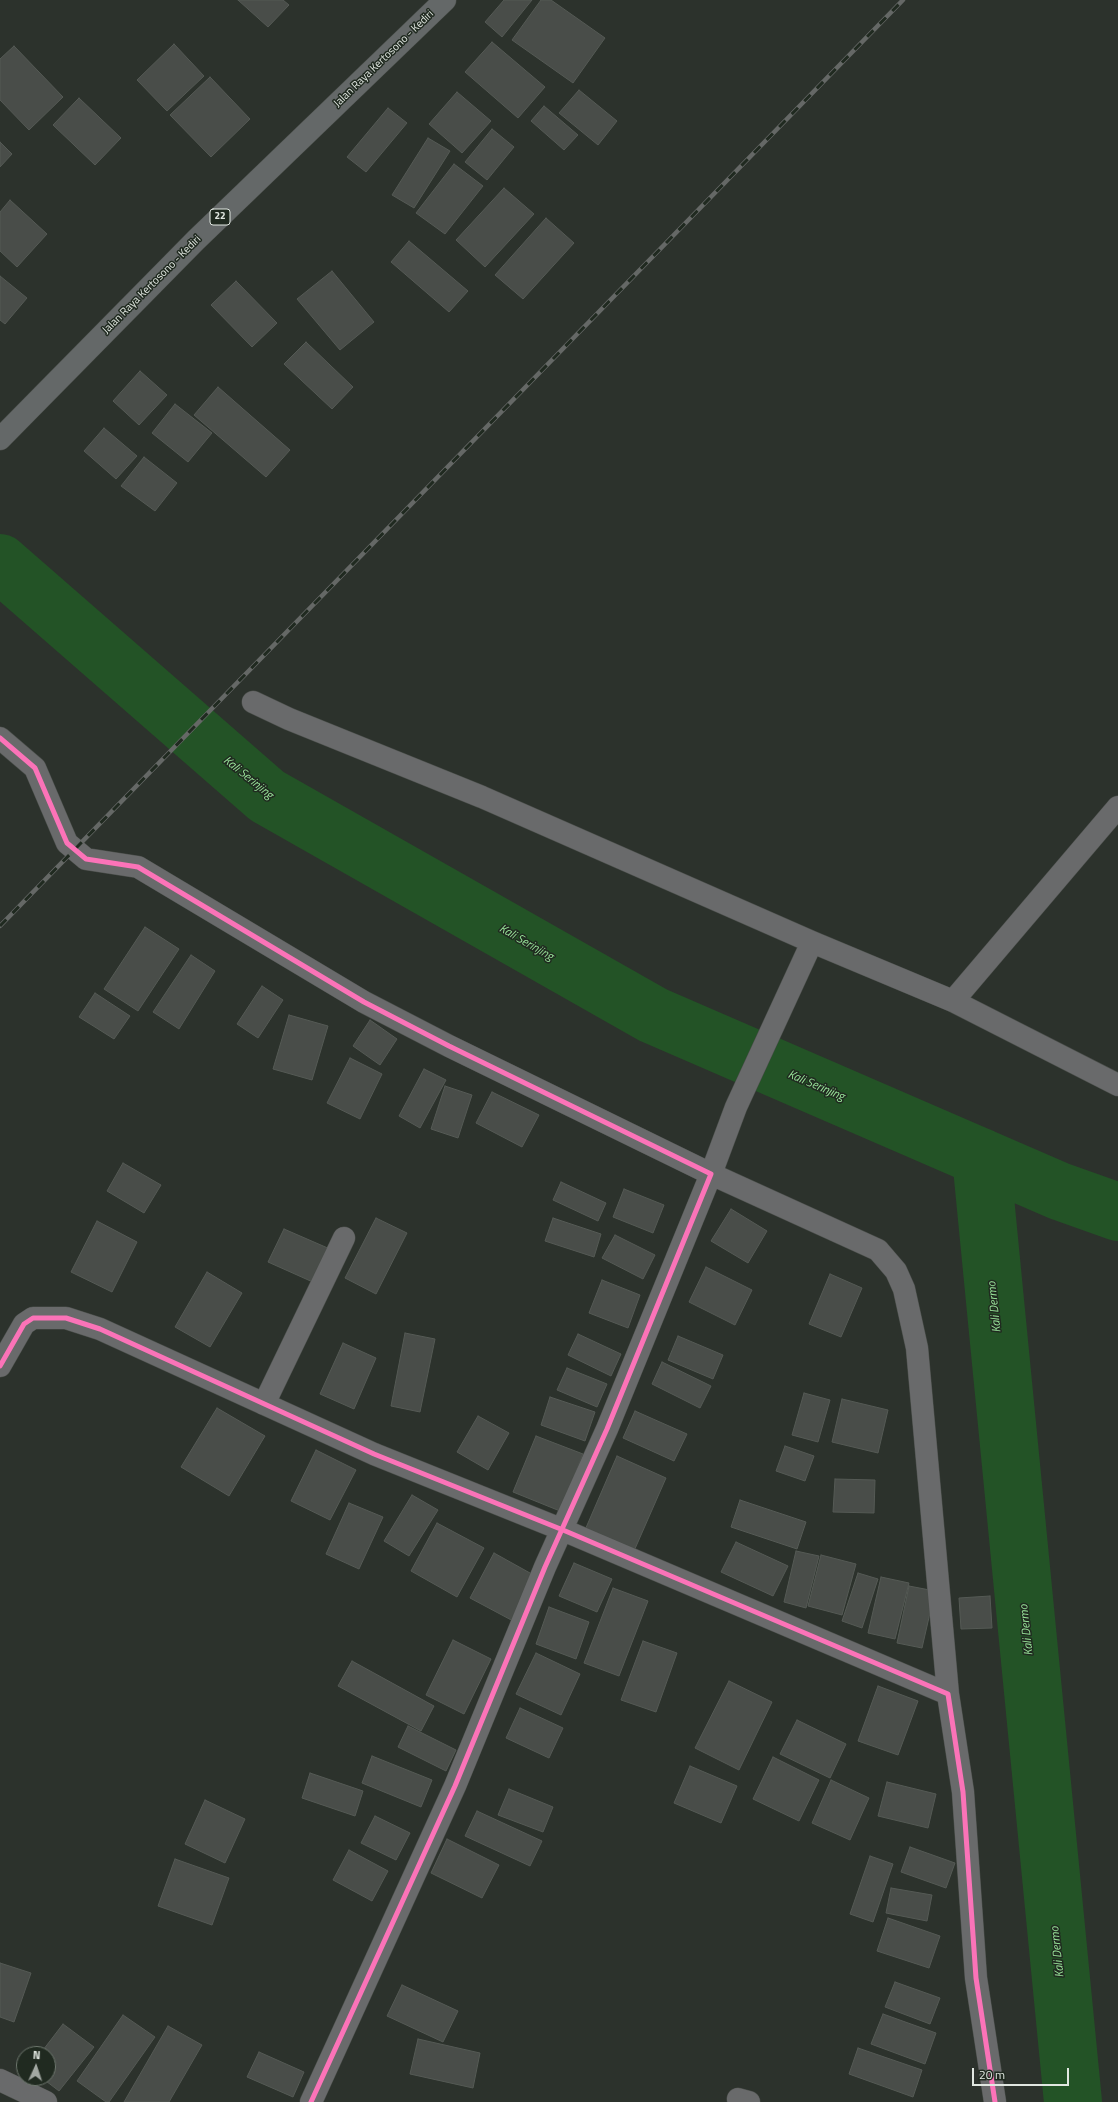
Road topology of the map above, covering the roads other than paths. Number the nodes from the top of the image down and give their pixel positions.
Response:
1 (445, 0) edge
2 (0, 440) edge
3 (253, 702) dead end
4 (0, 738) edge
5 (1118, 807) edge
6 (812, 942) junction
7 (953, 1001) junction
8 (1118, 1085) edge
9 (711, 1174) junction
10 (344, 1238) dead end
11 (0, 1366) edge
12 (264, 1404) junction
13 (563, 1530) junction
14 (948, 1694) junction
15 (0, 2080) edge
16 (46, 2102) edge
17 (311, 2102) edge
18 (995, 2102) edge

1 - 2 highway, Jalan Raya Kertosono - Kediri / 22
3 - 6 street
4 - 9 street
5 - 7 street
6 - 7 street
6 - 9 street
7 - 8 street
9 - 13 street
9 - 14 street
10 - 12 street
11 - 12 street
12 - 13 street
13 - 14 street
13 - 17 street
14 - 18 street
15 - 16 street

